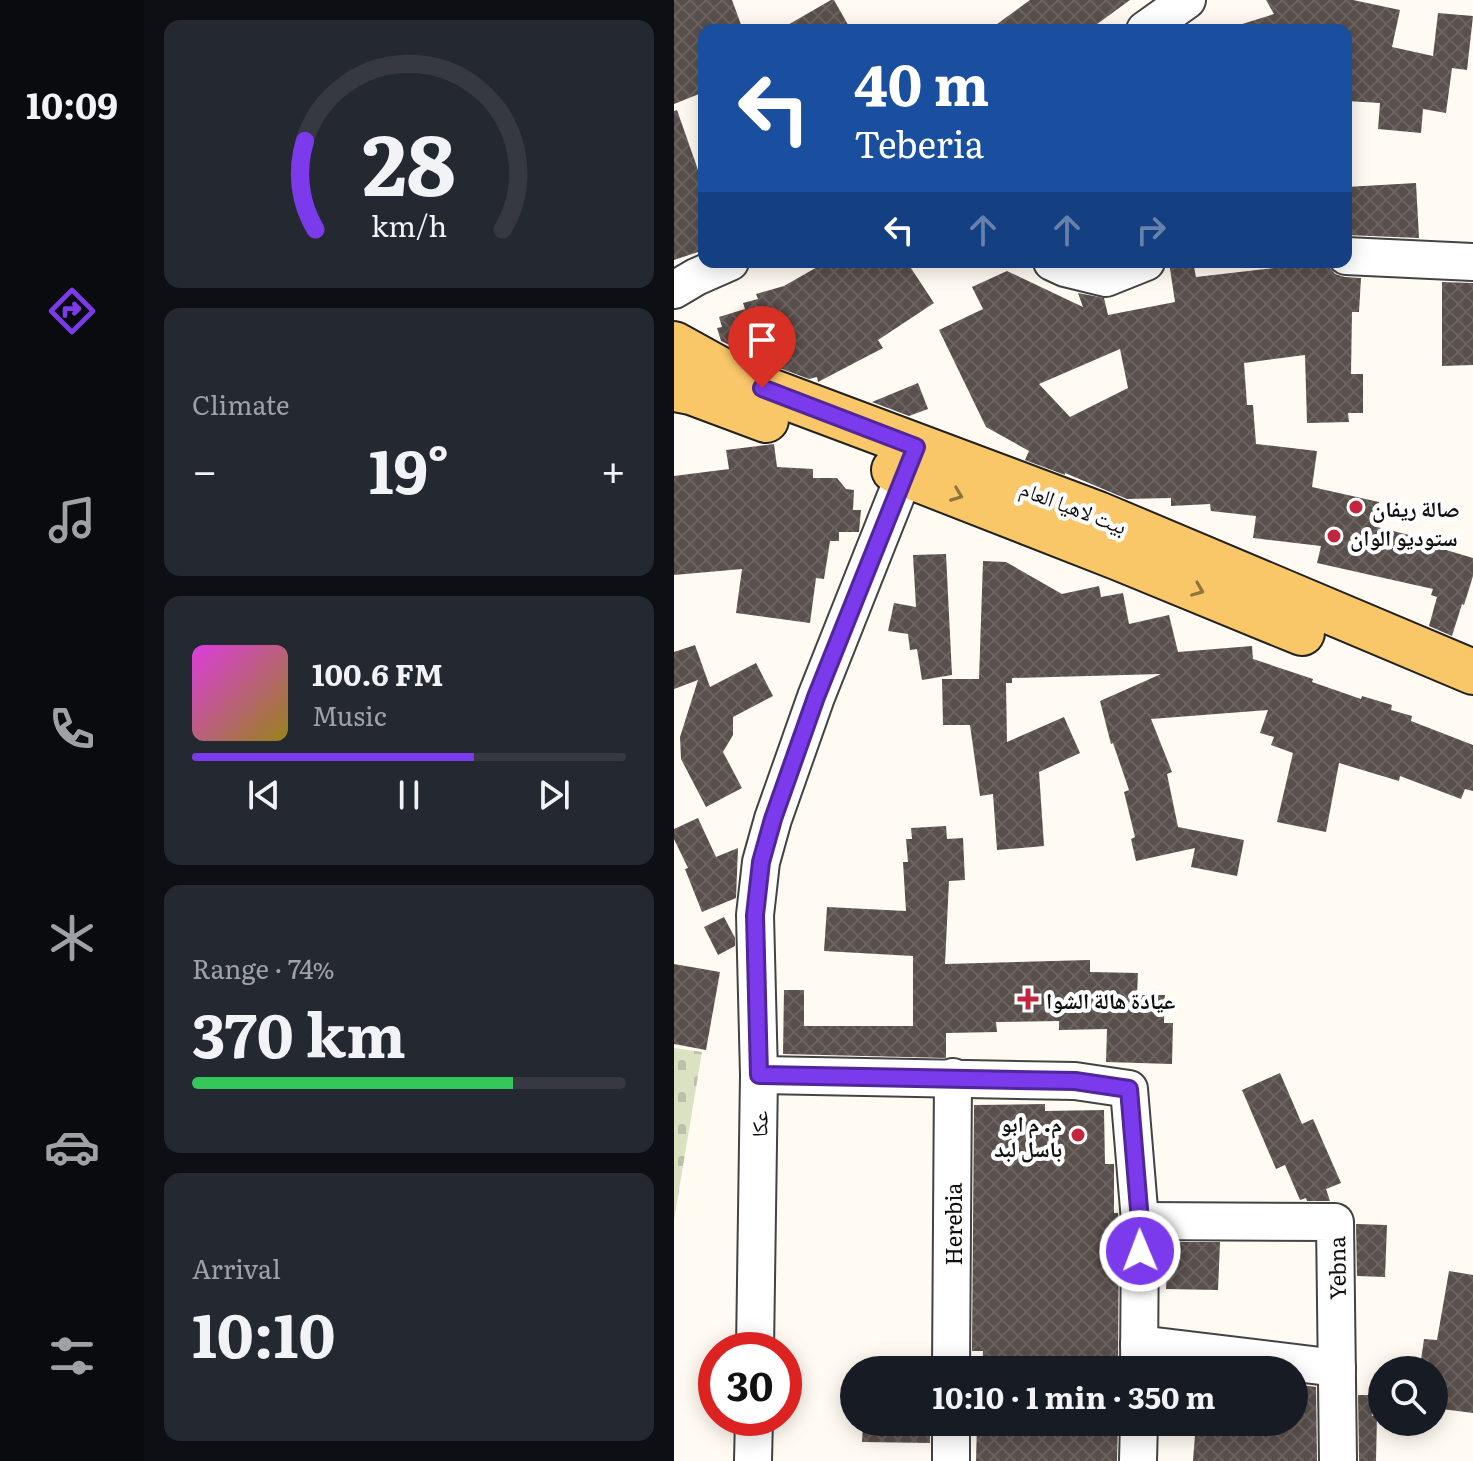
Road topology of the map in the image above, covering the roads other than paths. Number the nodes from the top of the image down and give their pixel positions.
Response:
1 (1187, 0) edge
2 (1153, 24) edge
3 (1352, 256) edge
4 (1473, 262) edge
5 (716, 268) edge
6 (1065, 268) edge
7 (1131, 268) edge
8 (674, 290) edge
9 (674, 344) edge
10 (674, 389) edge
11 (910, 461) junction
12 (1473, 672) edge
13 (1473, 704) edge
14 (759, 1075) junction
15 (953, 1077) junction
16 (1140, 1221) junction
17 (755, 1332) edge
18 (951, 1356) edge
19 (1139, 1356) edge
20 (1308, 1366) edge
21 (1337, 1368) junction
22 (951, 1436) edge
23 (1139, 1436) edge
24 (951, 1461) edge
25 (1138, 1461) edge
26 (1338, 1461) edge

1 - 2 street
3 - 4 street
5 - 8 street
6 - 7 street
9 - 11 main road, بيت لاهيا العام
10 - 11 main road, بيت لاهيا العام
11 - 12 main road, بيت لاهيا العام
11 -> 13 main road, بيت لاهيا العام
11 - 14 street, عكا
14 - 15 street
14 - 17 street, عكا
15 - 16 street
15 - 18 street, Herebia
16 - 19 street
16 - 21 street, Yebna
20 - 21 street
21 - 26 street, Yebna
22 - 24 street
23 - 25 street

